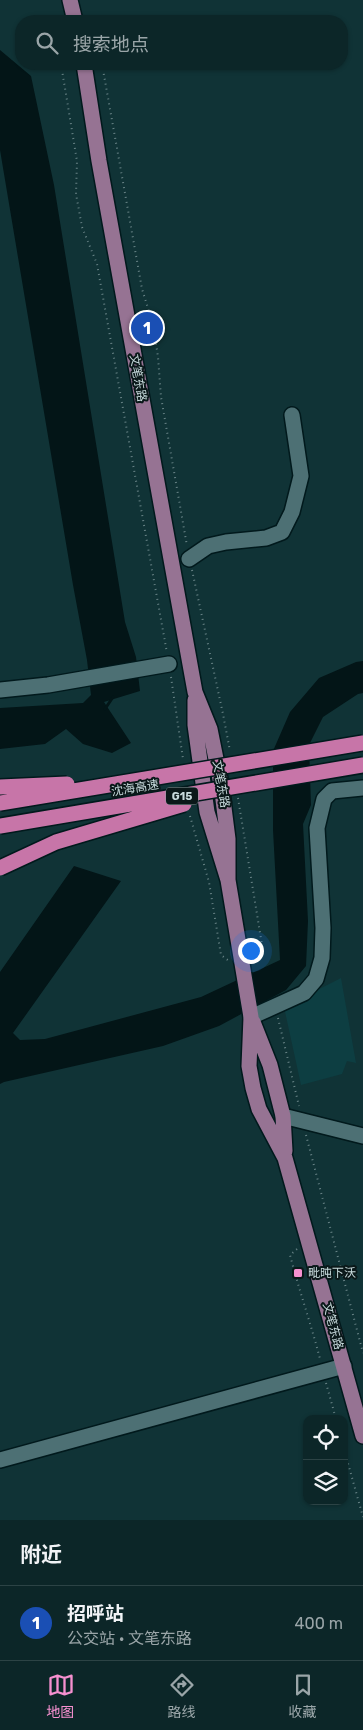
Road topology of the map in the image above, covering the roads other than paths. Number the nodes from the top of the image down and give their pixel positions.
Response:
1 (70, 0) edge
2 (74, 15) edge
3 (85, 70) edge
4 (292, 415) dead end
5 (189, 559) road end
6 (169, 664) road end
7 (0, 690) edge
8 (363, 743) edge
9 (231, 758) junction
10 (363, 766) edge
11 (249, 784) junction
12 (0, 787) edge
13 (363, 788) edge
14 (0, 804) edge
15 (0, 826) edge
16 (0, 868) edge
17 (251, 1017) junction
18 (283, 1116) junction
19 (363, 1136) edge
20 (285, 1158) junction
21 (344, 1366) junction
22 (363, 1436) edge
23 (0, 1460) edge

1 - 2 main road
3 - 17 main road, 文笔东路
4 - 5 street
6 - 7 street
8 - 9 highway, 沈海高速 / G15, bridge
9 - 12 highway, bridge
9 - 14 highway, 沈海高速 / G15, bridge
10 - 11 highway, 沈海高速 / G15, bridge
11 - 15 highway, 沈海高速 / G15, bridge
11 - 16 highway, bridge
13 - 17 street
17 - 18 main road, 文笔东路
17 - 20 main road, 文笔东路
18 - 19 street
18 - 20 main road, 文笔东路
20 - 21 main road, 文笔东路
21 - 22 main road, 文笔东路
21 - 23 street

